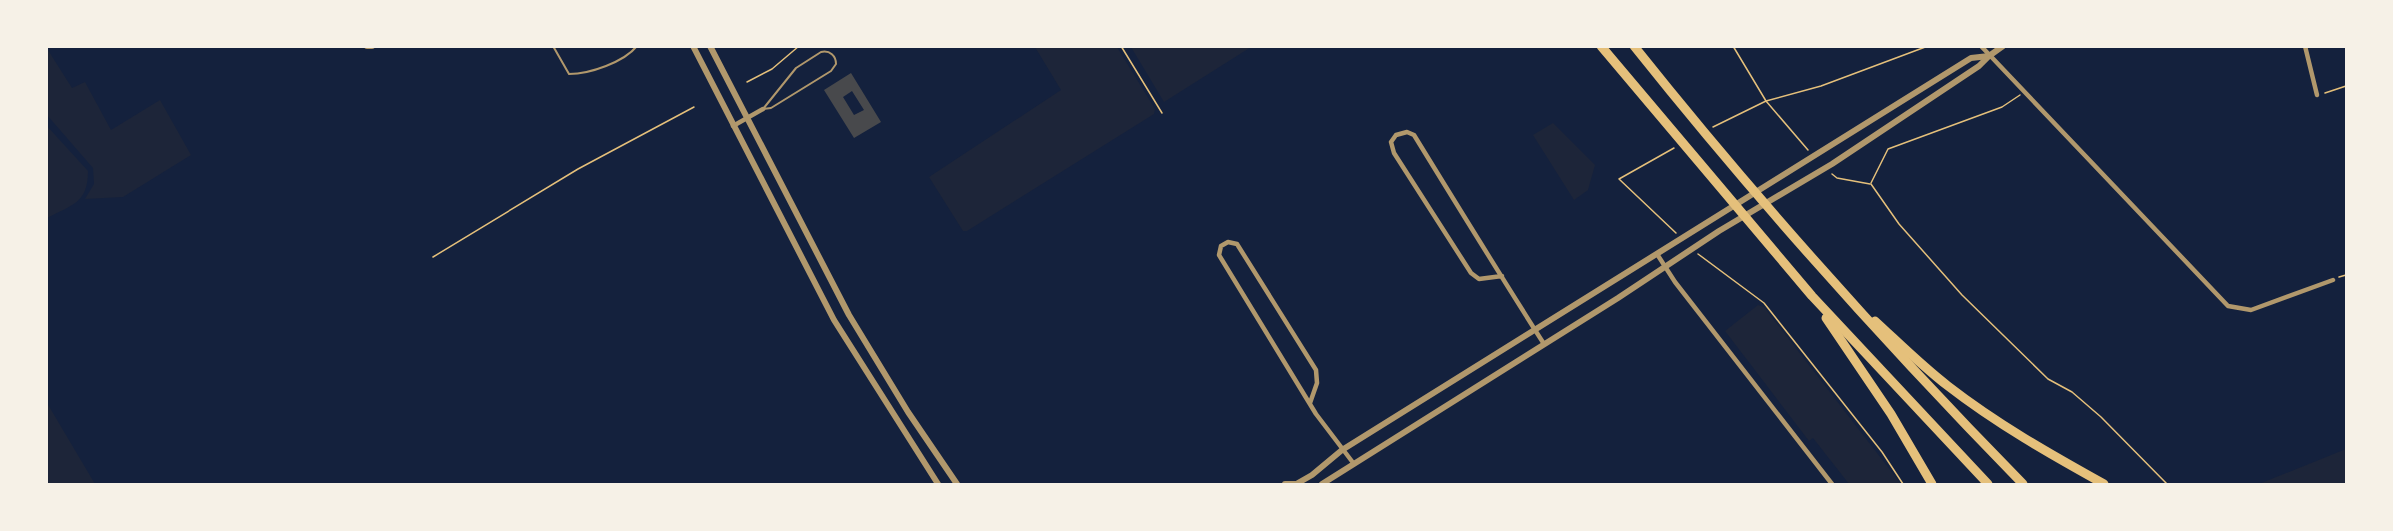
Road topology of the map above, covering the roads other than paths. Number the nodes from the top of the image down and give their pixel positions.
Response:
1 (367, 46) edge
2 (372, 46) edge
3 (553, 46) edge
4 (637, 46) edge
5 (693, 46) edge
6 (710, 46) edge
7 (1601, 46) edge
8 (1634, 46) edge
9 (1981, 46) edge
10 (2003, 46) edge
11 (2305, 46) edge
12 (1989, 56) junction
13 (2317, 95) road end
14 (764, 109) junction
15 (747, 118) junction
16 (733, 126) junction
17 (1657, 254) junction
18 (1665, 267) junction
19 (1502, 276) junction
20 (1827, 277) junction
21 (2333, 280) dead end
22 (1812, 296) junction
23 (1534, 329) junction
24 (1544, 344) junction
25 (1310, 403) junction
26 (1342, 450) junction
27 (1354, 464) junction
28 (938, 484) edge
29 (957, 484) edge
30 (1285, 484) edge
31 (1300, 484) edge
32 (1322, 484) edge
33 (1832, 484) edge
34 (1932, 484) edge
35 (1988, 484) edge
36 (2023, 484) edge
37 (2104, 484) edge

1 - 2 street
3 - 4 lane
5 - 16 street
6 - 15 street
7 - 22 highway
8 - 20 highway
9 - 12 street
10 - 12 street
11 - 13 street
12 - 17 street
12 - 18 street
12 - 21 street
14 - 14 lane
14 - 15 street
15 - 16 street
15 - 29 street
16 - 28 street
17 - 18 street
17 - 23 street
18 - 24 street
18 - 33 street
19 - 19 street
19 - 23 street
20 - 36 highway
20 - 37 highway
22 - 34 highway
22 - 35 highway
23 - 24 street
23 - 26 street
24 - 27 street
25 - 25 street
25 - 26 street
26 - 27 street
26 - 31 street
27 - 32 street
30 - 31 street

